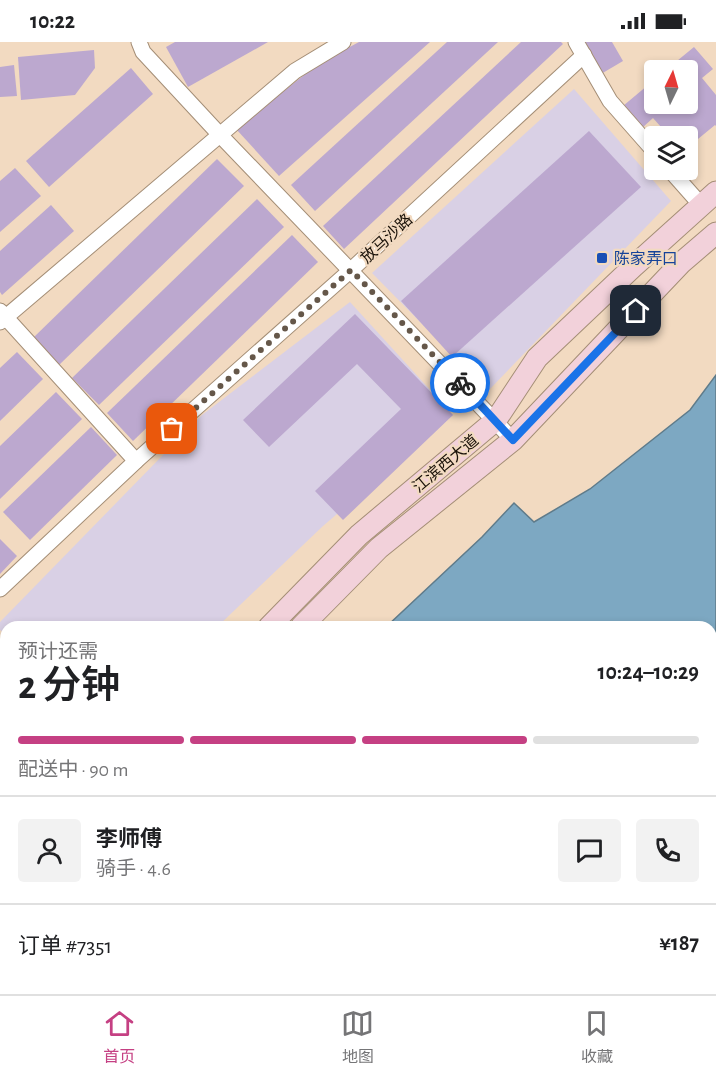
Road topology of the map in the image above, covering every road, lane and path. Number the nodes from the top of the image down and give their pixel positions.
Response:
1 (139, 42) edge
2 (343, 42) edge
3 (576, 42) edge
4 (584, 55) junction
5 (220, 135) junction
6 (644, 141) edge
7 (684, 180) edge
8 (709, 198) edge
9 (716, 233) edge
10 (351, 270) junction
11 (2, 317) edge
12 (496, 420) junction
13 (513, 440) junction
14 (136, 461) junction
15 (0, 589) edge
16 (275, 621) edge
17 (307, 621) edge

1 - 5 street
2 - 5 street
3 - 4 street
4 - 6 street
4 - 10 street, 放马沙路
5 - 10 street
5 - 11 street
7 - 8 street
8 - 12 main road, 江滨西大道
9 - 13 main road, 江滨西大道
10 - 12 street
10 - 14 street, 放马沙路
11 - 14 street
12 - 13 street
12 - 16 main road, 江滨西大道
13 - 17 main road, 江滨西大道
14 - 15 street, 放马沙路

